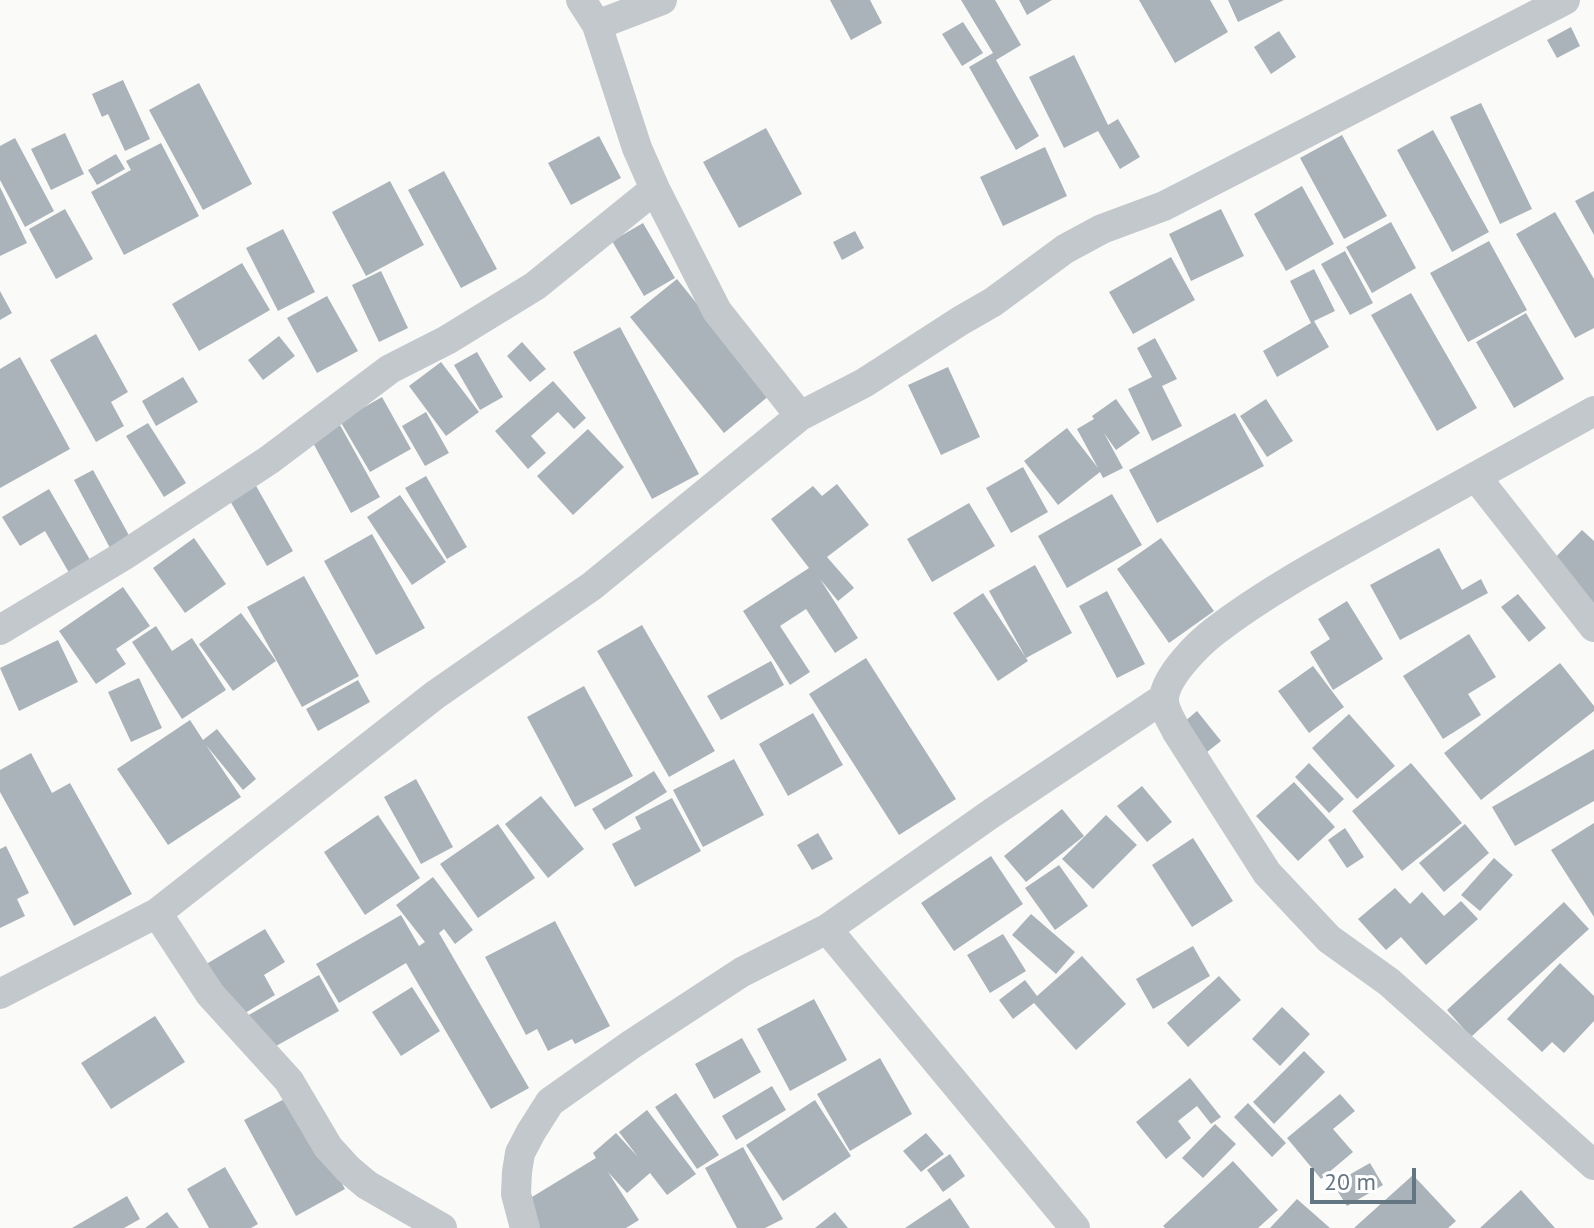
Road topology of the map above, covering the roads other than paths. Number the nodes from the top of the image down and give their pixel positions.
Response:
1 (581, 0) edge
2 (662, 0) edge
3 (1565, 0) edge
4 (597, 25) junction
5 (655, 189) junction
6 (1594, 411) edge
7 (800, 416) junction
8 (1476, 477) junction
9 (1594, 627) edge
10 (0, 630) edge
11 (1164, 698) junction
12 (157, 913) junction
13 (827, 929) junction
14 (0, 994) edge
15 (1594, 1165) edge
16 (442, 1228) edge
17 (525, 1228) edge
18 (1075, 1228) edge

1 - 4 street
2 - 4 street
3 - 7 street
4 - 5 street
5 - 7 street
5 - 10 street
6 - 8 street
7 - 12 street
8 - 9 street
8 - 11 street
11 - 13 street
11 - 15 street
12 - 14 street
12 - 16 street
13 - 17 street
13 - 18 street

